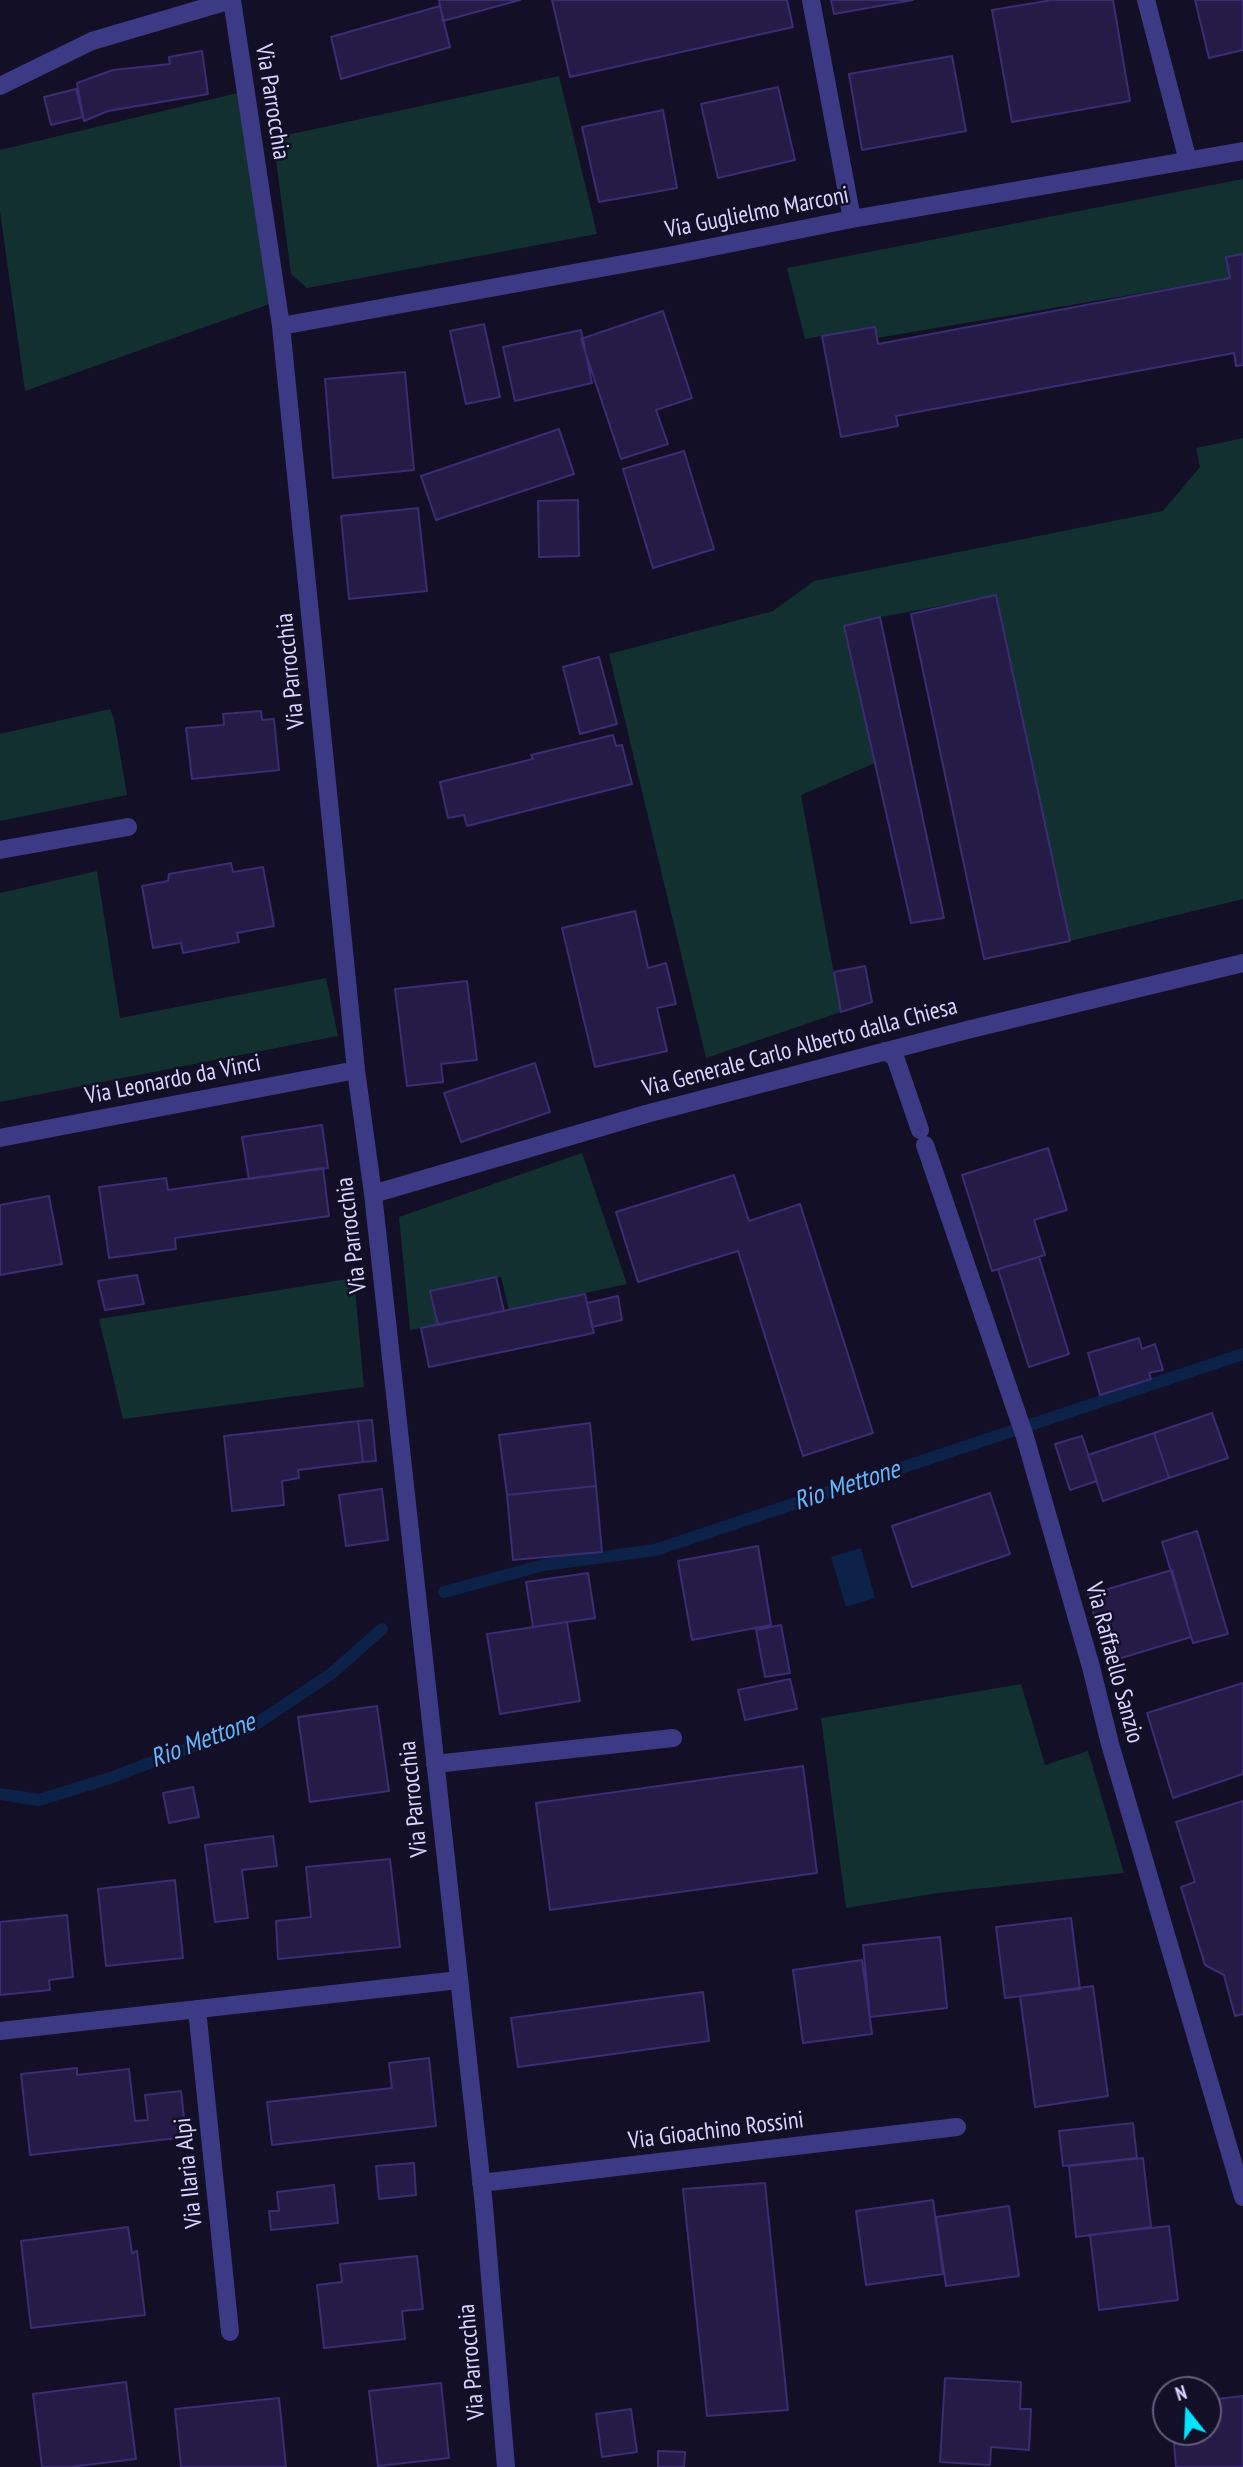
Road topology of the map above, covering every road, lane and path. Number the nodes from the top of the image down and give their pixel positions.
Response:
1 (232, 0) edge
2 (811, 0) edge
3 (1146, 0) edge
4 (0, 86) edge
5 (1243, 151) edge
6 (1188, 162) junction
7 (852, 219) junction
8 (281, 326) junction
9 (128, 827) dead end
10 (0, 850) edge
11 (1243, 963) edge
12 (885, 1051) junction
13 (356, 1070) junction
14 (0, 1138) edge
15 (373, 1194) junction
16 (673, 1738) dead end
17 (435, 1764) junction
18 (459, 1980) junction
19 (197, 2009) junction
20 (0, 2031) edge
21 (957, 2127) dead end
22 (481, 2183) junction
23 (1243, 2197) edge
24 (230, 2332) dead end
25 (506, 2467) edge

1 - 4 street
1 - 8 street, Via Parrocchia
2 - 7 street
3 - 6 street
5 - 6 street, Via Guglielmo Marconi
6 - 7 street, Via Guglielmo Marconi
7 - 8 street, Via Guglielmo Marconi
8 - 13 street, Via Parrocchia
9 - 10 street
11 - 12 street, Via Generale Carlo Alberto dalla Chiesa
12 - 15 street, Via Generale Carlo Alberto dalla Chiesa
12 - 23 street, Via Raffaello Sanzio
13 - 14 street, Via Leonardo da Vinci
13 - 15 street, Via Parrocchia
15 - 17 street, Via Parrocchia
16 - 17 street
17 - 18 street, Via Parrocchia
18 - 19 street
18 - 22 street, Via Parrocchia
19 - 20 street
19 - 24 street, Via Ilaria Alpi
21 - 22 street, Via Gioachino Rossini
22 - 25 street, Via Parrocchia

